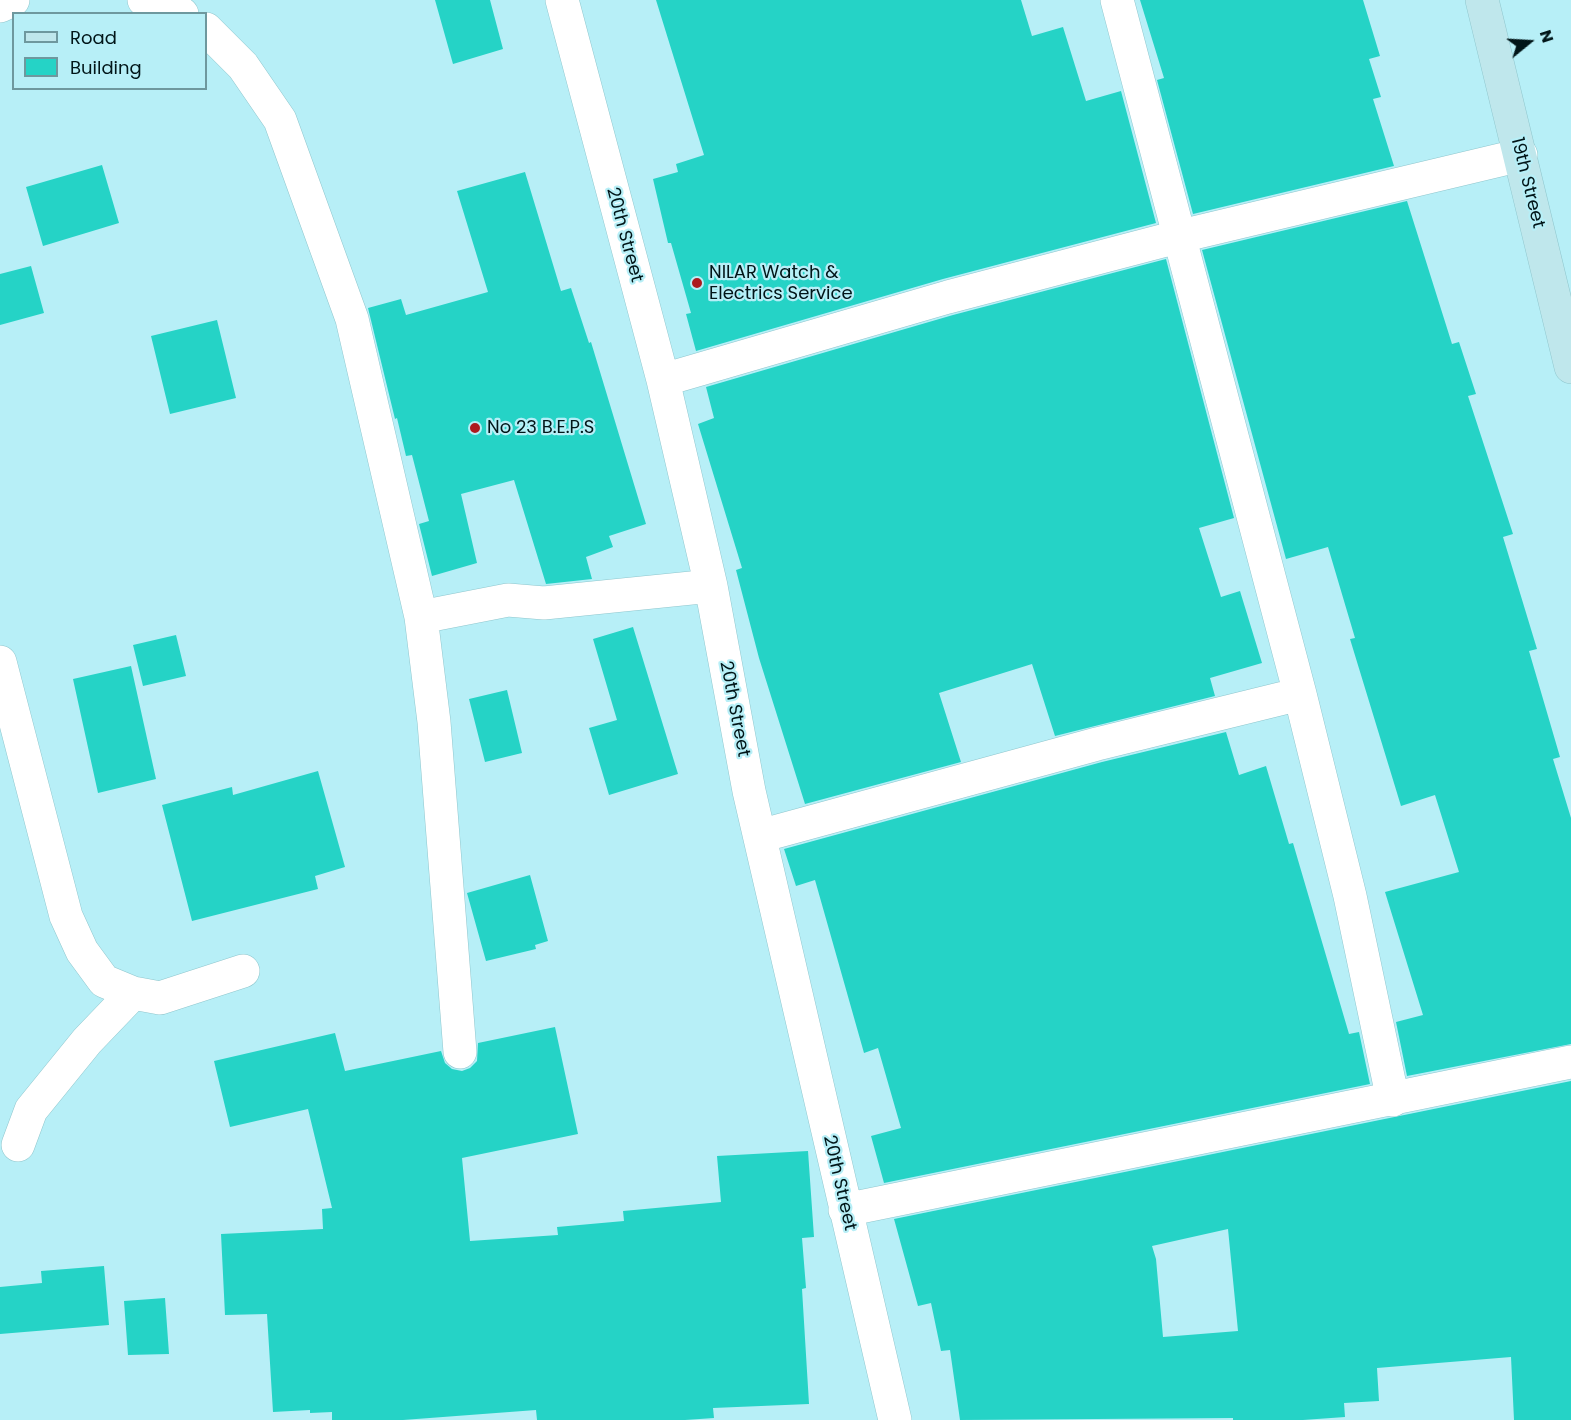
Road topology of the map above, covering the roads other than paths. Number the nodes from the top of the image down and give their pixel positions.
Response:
1 (13, 0) edge
2 (144, 0) edge
3 (562, 0) edge
4 (1117, 0) edge
5 (1482, 0) edge
6 (0, 6) edge
7 (177, 12) edge
8 (207, 30) edge
9 (1521, 155) junction
10 (1181, 236) junction
11 (1571, 367) edge
12 (663, 380) junction
13 (711, 586) junction
14 (421, 617) junction
15 (0, 662) edge
16 (1300, 693) junction
17 (760, 836) junction
18 (243, 971) dead end
19 (133, 993) junction
20 (460, 1052) dead end
21 (1571, 1062) edge
22 (1393, 1100) junction
23 (18, 1145) dead end
24 (845, 1210) junction
25 (895, 1420) edge

1 - 6 street
2 - 7 street
3 - 12 street, 20th Street
4 - 10 street
5 - 9 street, 19th Street
8 - 14 street
9 - 10 street
9 - 11 street, 19th Street
10 - 12 street
10 - 16 street
12 - 13 street, 20th Street
13 - 14 street
13 - 17 street, 20th Street
14 - 20 street
15 - 19 street
16 - 17 street
16 - 22 street
17 - 24 street, 20th Street
18 - 19 street
19 - 23 street
21 - 22 street
22 - 24 street
24 - 25 street, 20th Street

